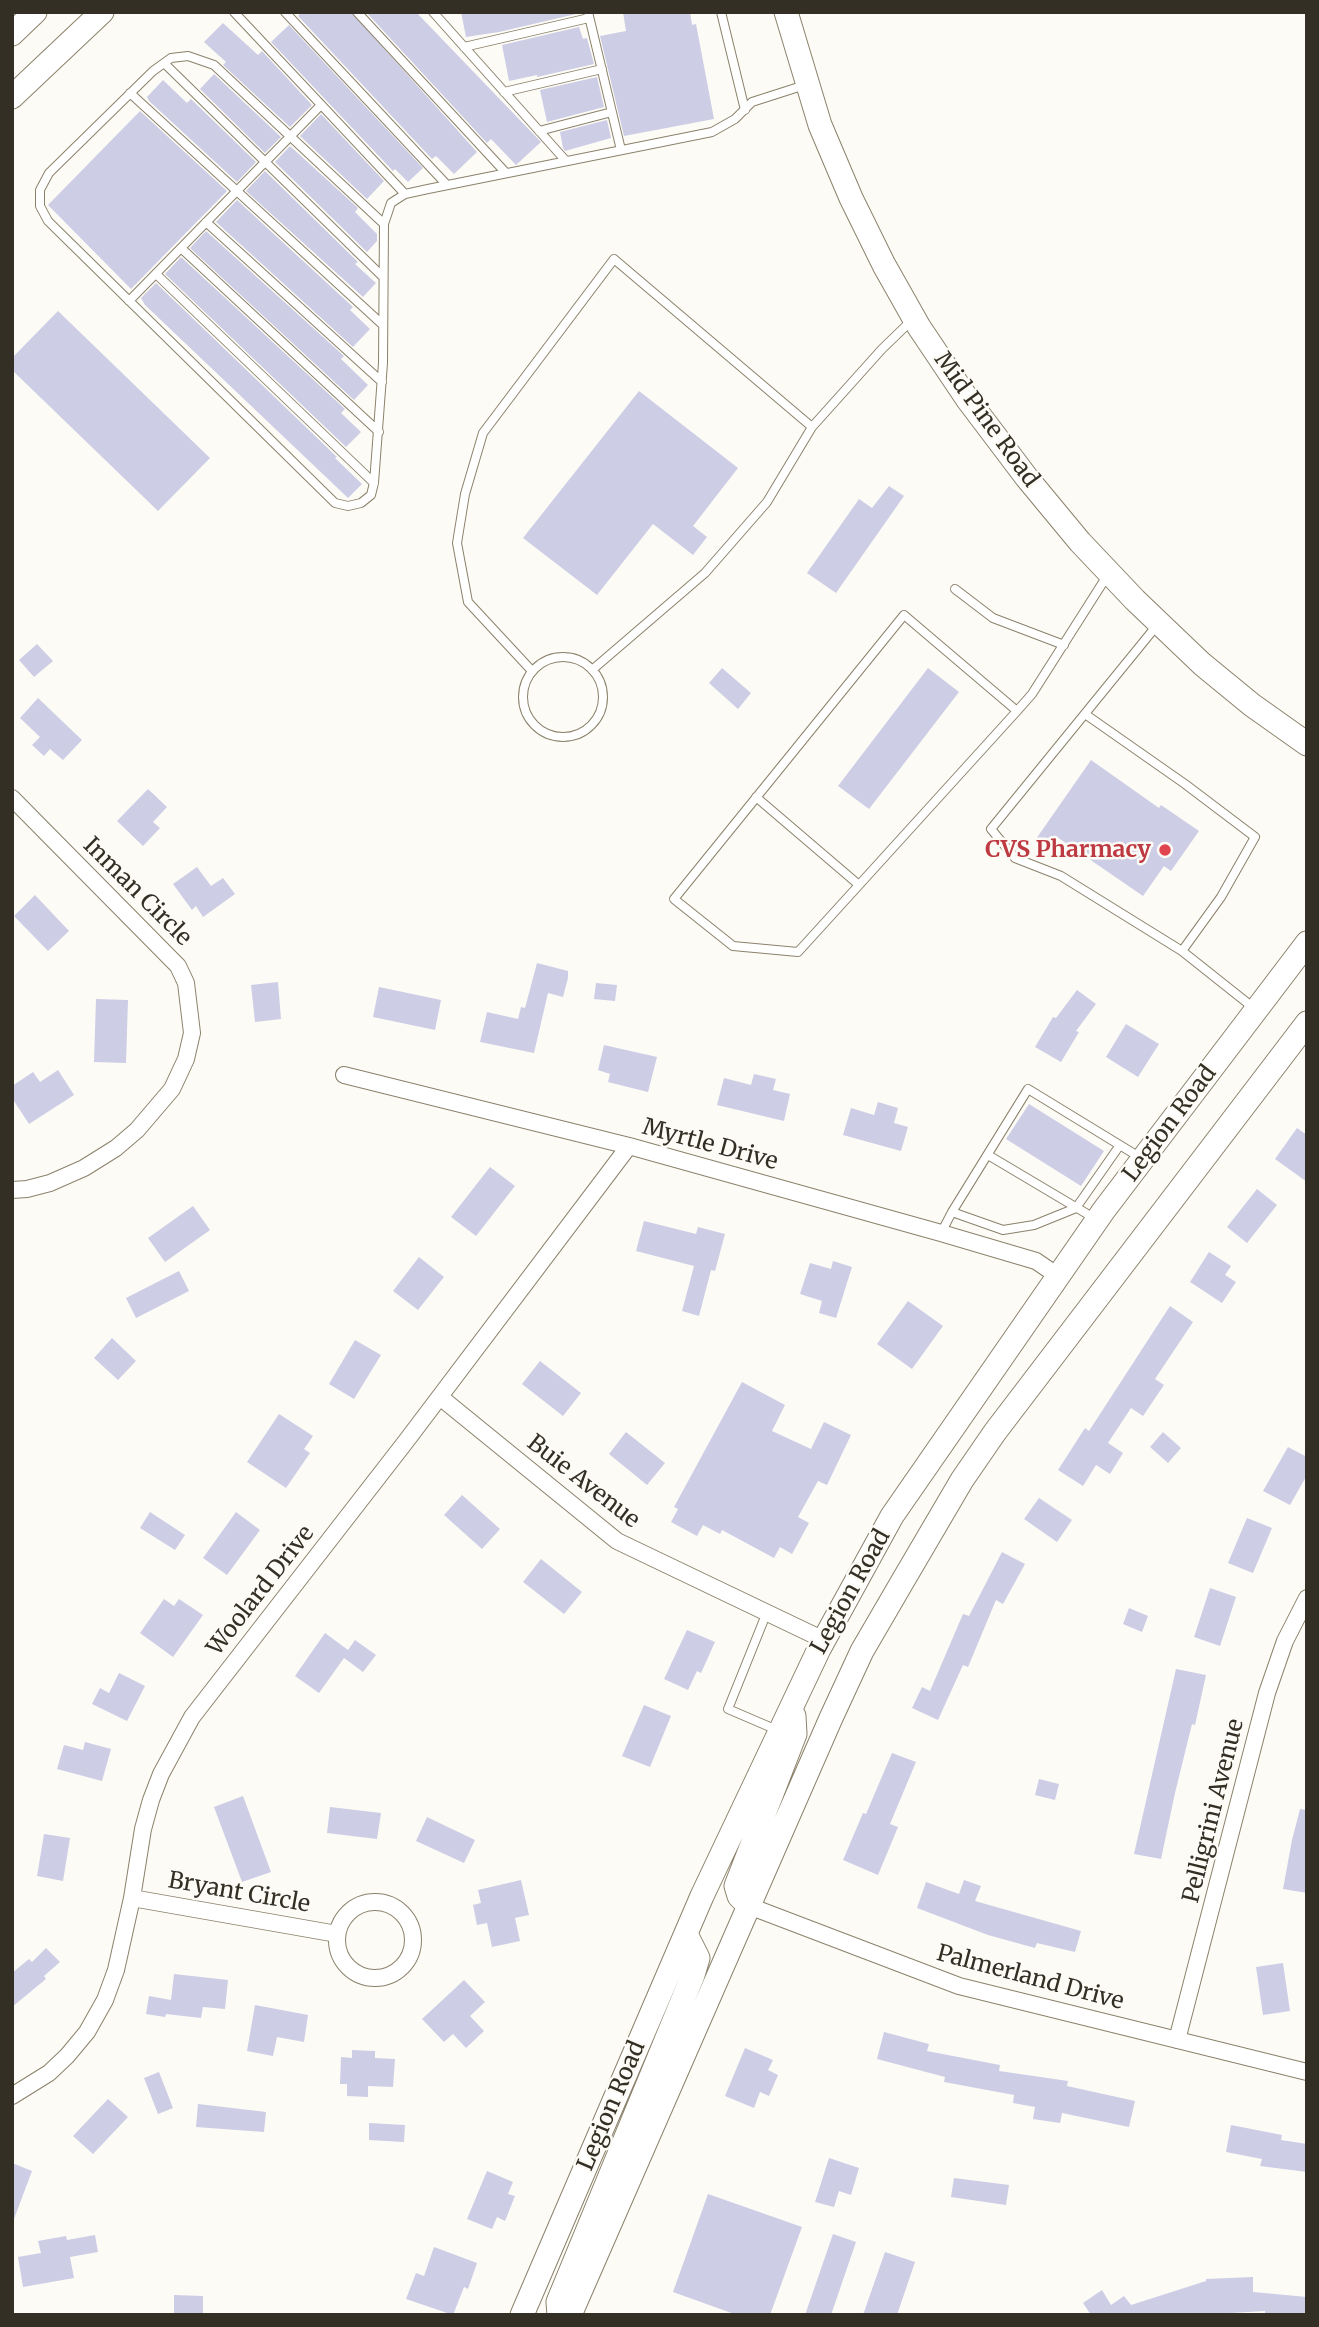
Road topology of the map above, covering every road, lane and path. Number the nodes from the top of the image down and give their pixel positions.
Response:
1 (36, 12) edge
2 (102, 12) edge
3 (234, 12) edge
4 (285, 12) edge
5 (357, 12) edge
6 (433, 12) edge
7 (721, 12) edge
8 (786, 12) edge
9 (589, 15) edge
10 (12, 34) edge
11 (464, 47) junction
12 (164, 64) junction
13 (602, 69) junction
14 (807, 85) junction
15 (504, 92) junction
16 (130, 93) junction
17 (12, 97) edge
18 (320, 106) junction
19 (745, 110) junction
20 (612, 112) junction
21 (539, 131) junction
22 (290, 137) junction
23 (621, 150) junction
24 (566, 161) junction
25 (264, 163) junction
26 (506, 173) junction
27 (447, 185) junction
28 (236, 192) junction
29 (405, 194) junction
30 (206, 222) junction
31 (384, 224) junction
32 (181, 248) junction
33 (156, 274) junction
34 (383, 277) junction
35 (130, 301) junction
36 (914, 318) junction
37 (383, 325) junction
38 (382, 382) junction
39 (812, 427) junction
40 (379, 432) junction
41 (374, 483) junction
42 (1109, 573) junction
43 (955, 589) dead end
44 (1158, 624) junction
45 (1064, 645) junction
46 (592, 670) junction
47 (532, 671) junction
48 (1017, 711) junction
49 (1085, 714) junction
50 (1307, 744) edge
51 (756, 797) junction
52 (12, 798) edge
53 (859, 885) junction
54 (1307, 943) edge
55 (1182, 951) junction
56 (1256, 1010) junction
57 (1307, 1023) edge
58 (344, 1075) dead end
59 (1120, 1144) junction
60 (629, 1146) junction
61 (988, 1155) junction
62 (1143, 1159) junction
63 (12, 1190) edge
64 (1076, 1208) junction
65 (952, 1212) junction
66 (1097, 1220) junction
67 (1003, 1230) junction
68 (942, 1233) junction
69 (996, 1249) junction
70 (1058, 1276) junction
71 (440, 1397) junction
72 (1307, 1598) edge
73 (767, 1612) junction
74 (824, 1640) junction
75 (793, 1703) junction
76 (780, 1731) junction
77 (132, 1898) junction
78 (749, 1906) junction
79 (337, 1934) junction
80 (686, 1934) junction
81 (1177, 2040) junction
82 (1307, 2072) edge
83 (12, 2096) edge
84 (522, 2315) edge
85 (559, 2315) edge
86 (570, 2315) edge

1 - 10 main road
2 - 17 main road
3 - 18 lane
4 - 27 lane
5 - 26 lane
6 - 11 lane
7 - 19 lane
8 - 14 main road, Mid Pine Road
9 - 11 lane
9 - 13 lane
11 - 15 lane
12 - 16 lane
12 - 22 lane
12 - 25 lane
13 - 15 lane
13 - 20 lane
14 - 19 lane
14 - 36 main road, Mid Pine Road
15 - 21 lane
16 - 28 lane
16 - 35 lane
18 - 22 lane
18 - 29 lane
19 - 23 lane
20 - 21 lane
20 - 23 lane
21 - 24 lane
22 - 25 lane
22 - 31 lane
23 - 24 lane
24 - 26 lane
25 - 28 lane
25 - 34 lane
26 - 27 lane
27 - 29 lane
28 - 30 lane
28 - 37 lane
29 - 31 lane
30 - 32 lane
30 - 38 lane
31 - 34 lane
32 - 33 lane
32 - 40 lane
33 - 35 lane
33 - 41 lane
34 - 37 lane
35 - 41 lane
36 - 39 lane
36 - 42 main road, Mid Pine Road
37 - 38 lane
38 - 40 lane
39 - 46 lane
39 - 47 lane
40 - 41 lane
42 - 44 main road, Mid Pine Road
42 - 45 lane
43 - 45 lane
44 - 49 lane
44 - 50 main road, Mid Pine Road
45 - 48 lane
46 - 47 lane
46 - 47 lane
48 - 51 lane
48 - 53 lane
49 - 55 lane
49 - 55 lane
51 - 53 lane
51 - 53 lane
52 - 63 street, Inman Circle
54 - 56 main road, Legion Road
55 - 56 lane
56 - 62 main road, Legion Road
57 - 78 main road, Legion Road
58 - 60 street, Myrtle Drive
59 - 61 lane
59 - 62 lane
59 - 64 lane
60 - 68 street, Myrtle Drive
60 - 71 street, Woolard Drive
61 - 64 lane
61 - 65 lane
62 - 66 main road, Legion Road
64 - 66 lane
64 - 67 lane
65 - 67 lane
65 - 68 lane
66 - 70 main road, Legion Road
67 - 69 lane
68 - 69 street, Myrtle Drive
69 - 70 street, Myrtle Drive
70 - 74 main road, Legion Road
71 - 73 street, Buie Avenue
71 - 77 street, Woolard Drive
72 - 81 street, Pelligrini Avenue
73 - 74 street, Buie Avenue
73 - 76 lane
74 - 75 main road, Legion Road
75 - 76 main road, Legion Road
75 - 78 main road
76 - 80 main road, Legion Road
77 - 79 street, Bryant Circle
77 - 83 street, Woolard Drive
78 - 81 street, Palmerland Drive
78 - 86 main road, Legion Road
79 - 79 street, Bryant Circle
80 - 84 main road, Legion Road
80 - 85 main road
81 - 82 street, Palmerland Drive

